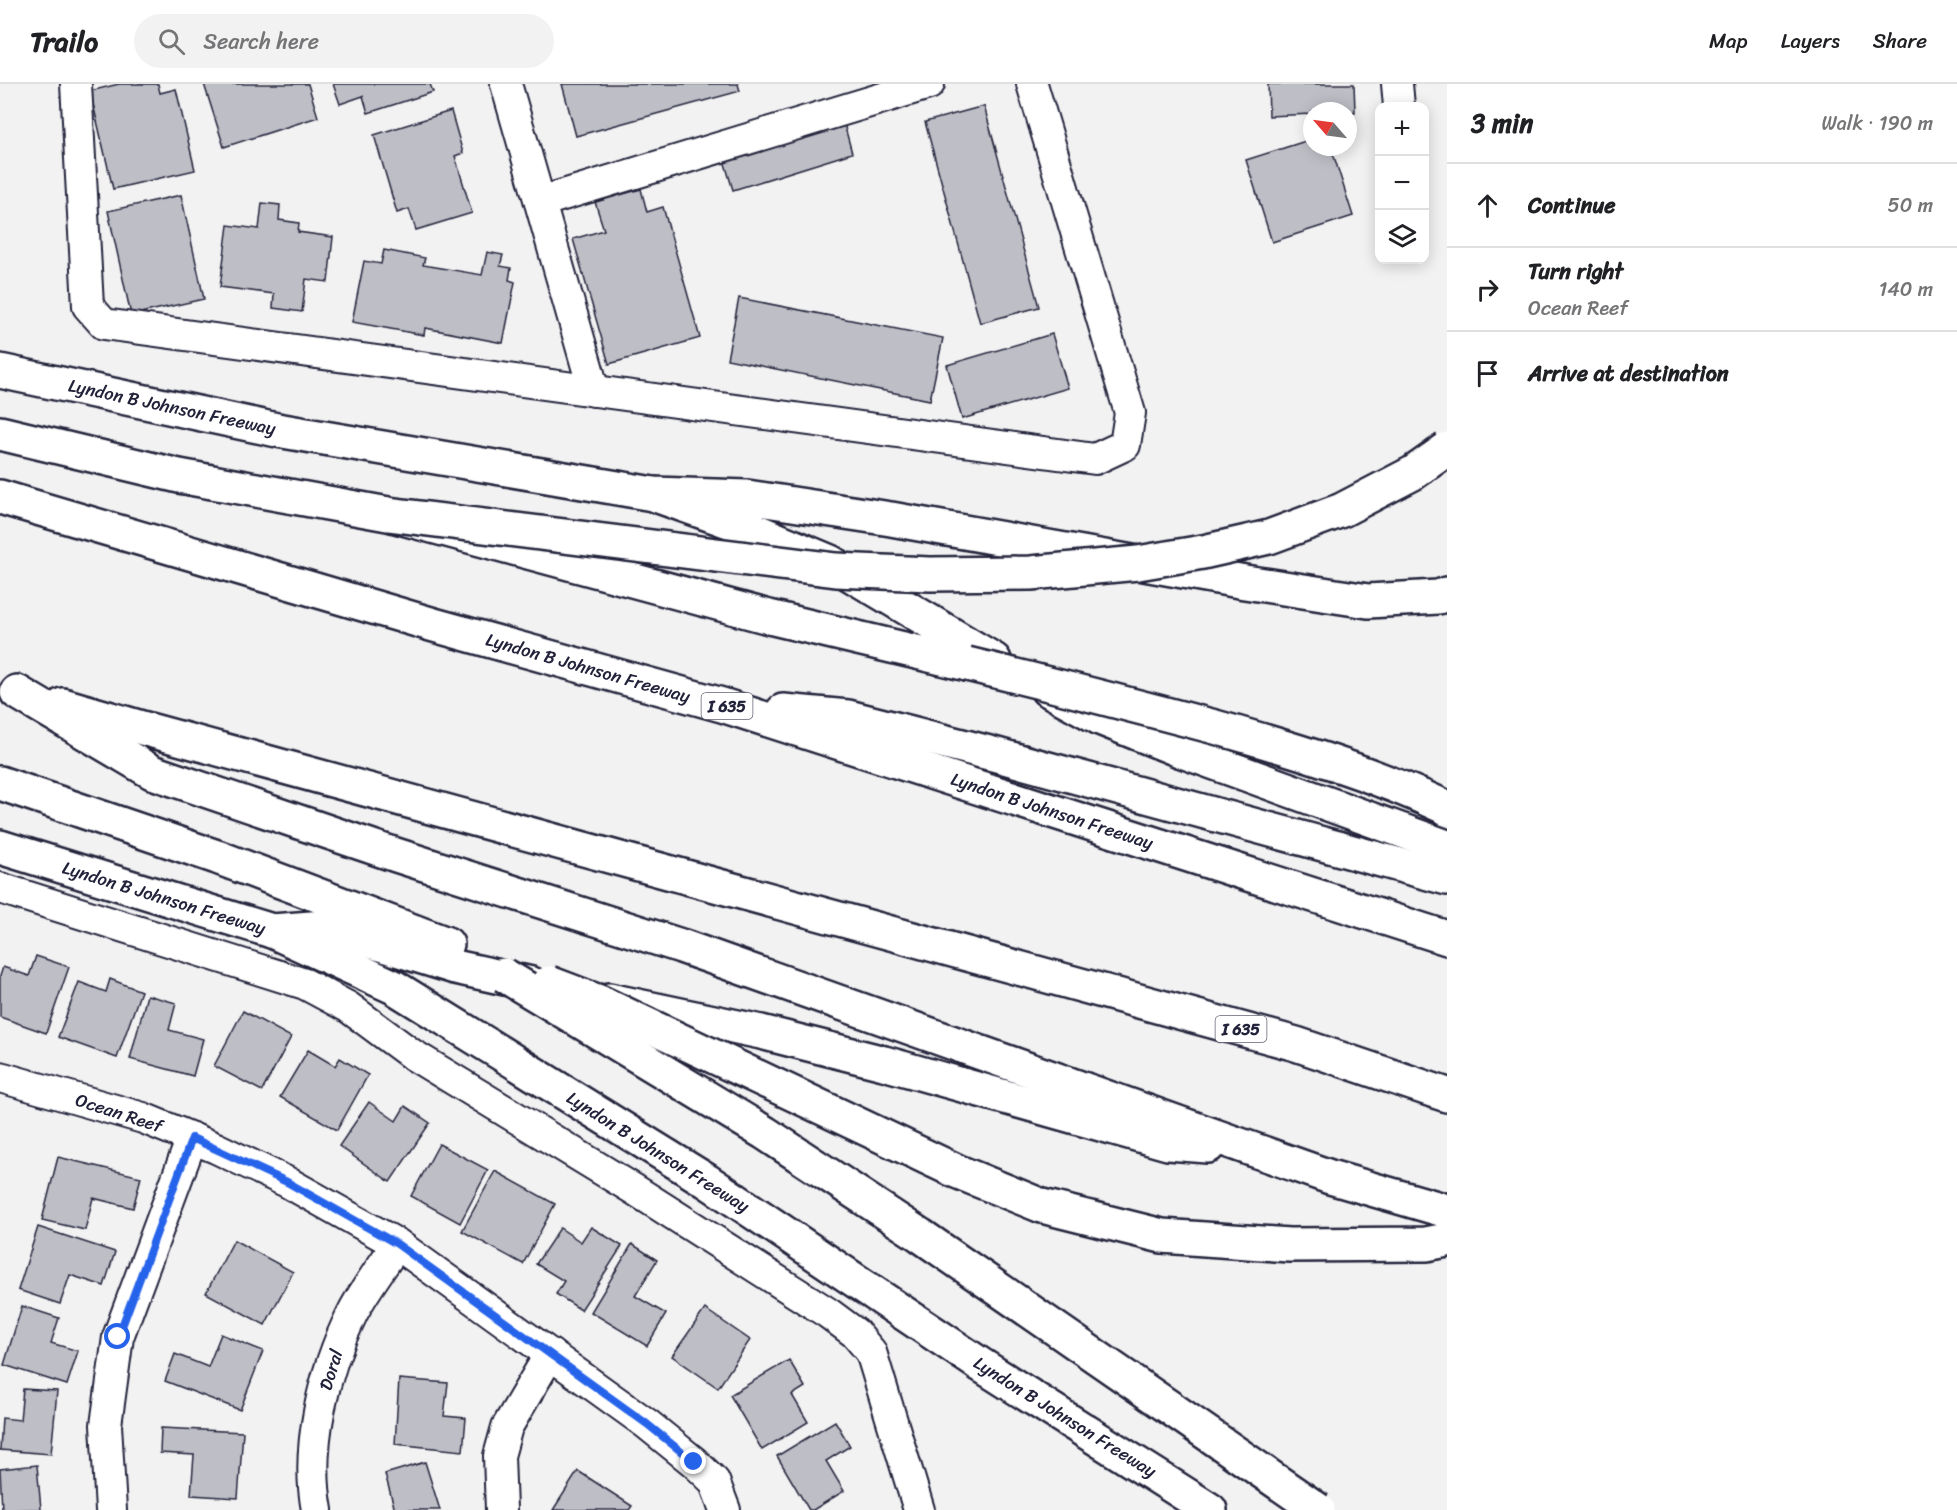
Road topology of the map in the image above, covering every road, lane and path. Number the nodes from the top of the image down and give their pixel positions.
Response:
1 (76, 84) edge
2 (506, 84) edge
3 (929, 84) edge
4 (1032, 84) edge
5 (1397, 84) edge
6 (1399, 102) edge
7 (540, 202) junction
8 (0, 371) edge
9 (594, 391) junction
10 (0, 433) edge
11 (1447, 449) edge
12 (653, 494) junction
13 (0, 497) edge
14 (388, 514) junction
15 (1447, 594) edge
16 (9, 689) edge
17 (722, 705) junction
18 (0, 783) edge
19 (1447, 808) edge
20 (0, 846) edge
21 (1447, 847) edge
22 (1447, 878) edge
23 (0, 888) edge
24 (272, 931) junction
25 (1447, 938) edge
26 (506, 971) junction
27 (1, 1081) edge
28 (1447, 1095) edge
29 (192, 1138) junction
30 (1249, 1148) junction
31 (1447, 1211) edge
32 (1447, 1240) edge
33 (397, 1244) junction
34 (550, 1354) junction
35 (111, 1510) edge
36 (317, 1510) edge
37 (501, 1510) edge
38 (725, 1510) edge
39 (919, 1510) edge
40 (1210, 1510) edge
41 (1318, 1510) edge

1 - 9 street
2 - 7 street
3 - 7 street
4 - 9 street
5 - 6 street
7 - 9 street
8 - 12 main road, Lyndon B Johnson Freeway
10 - 14 main road
11 - 14 main road, bridge
12 - 15 main road, Lyndon B Johnson Freeway
12 - 21 main road
13 - 17 main road, Lyndon B Johnson Freeway / I 635
14 - 19 main road, bridge
16 - 28 main road, I 635
16 - 30 main road
17 - 22 main road
17 - 25 main road, Lyndon B Johnson Freeway / I 635
18 - 26 main road
20 - 24 main road, Lyndon B Johnson Freeway
23 - 39 street
24 - 30 main road
24 - 40 main road, Lyndon B Johnson Freeway
26 - 32 main road, bridge
26 - 41 main road, bridge
27 - 29 street, Ocean Reef
29 - 33 street, Ocean Reef
29 - 35 street
30 - 31 main road
33 - 34 street, Ocean Reef
33 - 36 street, Doral
34 - 37 street
34 - 38 street, Ocean Reef

